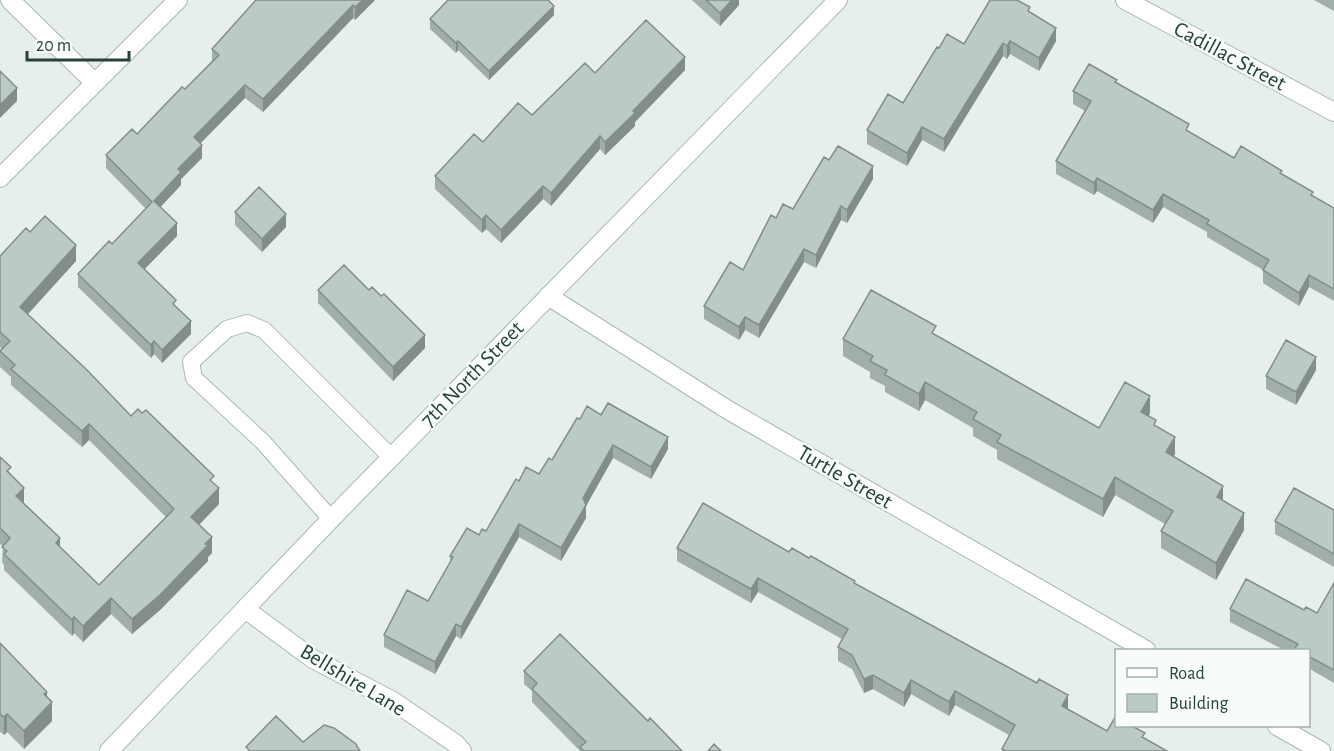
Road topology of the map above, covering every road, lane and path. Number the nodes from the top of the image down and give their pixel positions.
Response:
1 (10, 0) edge
2 (178, 0) edge
3 (838, 0) edge
4 (1125, 0) edge
5 (94, 83) junction
6 (1334, 112) edge
7 (0, 178) edge
8 (548, 296) junction
9 (391, 458) junction
10 (332, 519) junction
11 (245, 609) junction
12 (1143, 649) edge
13 (1279, 727) edge
14 (109, 751) edge
15 (462, 751) edge
16 (1321, 751) edge

1 - 5 street
2 - 5 street
3 - 8 street, 7th North Street
4 - 6 street, Cadillac Street
5 - 7 street
8 - 9 street, 7th North Street
8 - 12 street, Turtle Street
9 - 10 street, 7th North Street
9 - 10 lane
10 - 11 street, 7th North Street
11 - 14 street, 7th North Street
11 - 15 street, Bellshire Lane
13 - 16 street

